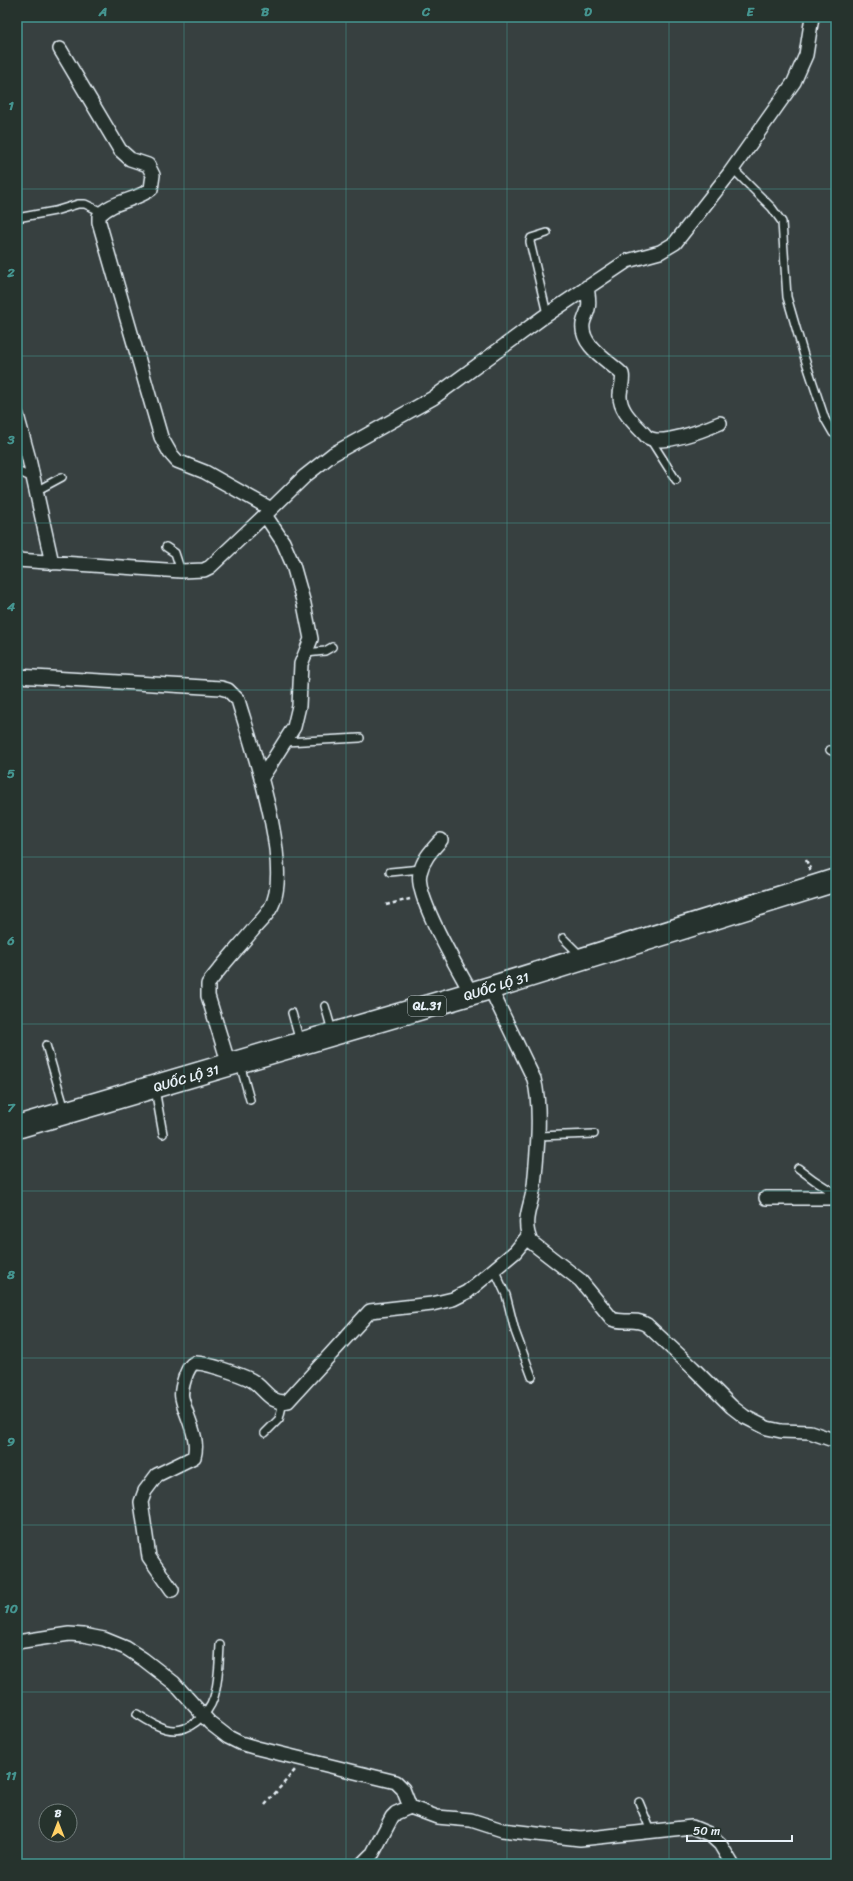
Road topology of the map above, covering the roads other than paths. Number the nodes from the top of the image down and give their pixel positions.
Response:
1 (812, 17) edge
2 (60, 49) dead end
3 (733, 169) junction
4 (102, 212) junction
5 (17, 218) edge
6 (547, 233) dead end
7 (587, 287) junction
8 (547, 314) junction
9 (17, 415) edge
10 (720, 423) dead end
11 (833, 433) dead end
12 (650, 439) junction
13 (17, 471) edge
14 (62, 477) dead end
15 (33, 478) junction
16 (676, 480) dead end
17 (36, 491) junction
18 (268, 512) junction
19 (166, 547) dead end
20 (17, 560) edge
21 (52, 563) junction
22 (181, 571) junction
23 (332, 647) dead end
24 (306, 653) junction
25 (17, 676) edge
26 (360, 738) dead end
27 (284, 742) junction
28 (261, 779) junction
29 (441, 840) dead end
30 (421, 869) junction
31 (390, 872) dead end
32 (836, 880) edge
33 (562, 938) dead end
34 (584, 958) junction
35 (481, 990) junction
36 (325, 1006) dead end
37 (292, 1013) dead end
38 (332, 1033) junction
39 (300, 1042) junction
40 (46, 1045) dead end
41 (234, 1063) junction
42 (155, 1087) junction
43 (250, 1100) dead end
44 (66, 1112) junction
45 (17, 1127) edge
46 (163, 1134) dead end
47 (594, 1134) dead end
48 (537, 1136) junction
49 (798, 1168) dead end
50 (836, 1194) edge
51 (766, 1198) dead end
52 (836, 1198) edge
53 (528, 1236) junction
54 (494, 1269) junction
55 (532, 1377) dead end
56 (283, 1402) junction
57 (265, 1433) dead end
58 (836, 1441) edge
59 (172, 1590) dead end
60 (17, 1642) edge
61 (220, 1645) dead end
62 (137, 1714) dead end
63 (204, 1716) junction
64 (639, 1802) dead end
65 (410, 1806) junction
66 (651, 1831) junction
67 (362, 1864) edge
68 (732, 1864) edge

1 - 3 street
2 - 4 street
3 - 7 street
3 - 11 lane
4 - 5 lane
4 - 18 street
6 - 8 lane
7 - 8 street
7 - 12 street
8 - 18 street
9 - 15 street
10 - 12 street
12 - 16 lane
13 - 15 lane
14 - 17 lane
15 - 17 street
17 - 21 street
18 - 22 street
18 - 24 street
19 - 22 lane
20 - 21 street
21 - 22 street
23 - 24 lane
24 - 27 street
25 - 28 street
26 - 27 lane
27 - 28 street
28 - 41 street
29 - 30 street
30 - 31 lane
30 - 35 street
32 - 34 highway, QUỐC LỘ 31 / QL.31
33 - 34 lane
34 - 35 highway, QUỐC LỘ 31 / QL.31
35 - 38 highway, QUỐC LỘ 31 / QL.31
35 - 48 street
36 - 38 lane
37 - 39 lane
38 - 39 highway, QUỐC LỘ 31 / QL.31
39 - 41 highway, QUỐC LỘ 31 / QL.31
40 - 44 lane
41 - 42 highway, QUỐC LỘ 31 / QL.31
41 - 43 lane
42 - 44 highway, QUỐC LỘ 31 / QL.31
42 - 46 lane
44 - 45 highway, QUỐC LỘ 31 / QL.31
47 - 48 lane
48 - 53 street
49 - 50 lane
51 - 52 street
53 - 54 street
53 - 58 street
54 - 55 lane
54 - 56 street
56 - 57 lane
56 - 59 street
60 - 63 street
61 - 63 lane
62 - 63 lane
63 - 65 street
64 - 66 lane
65 - 66 street
65 - 67 street
66 - 68 street

